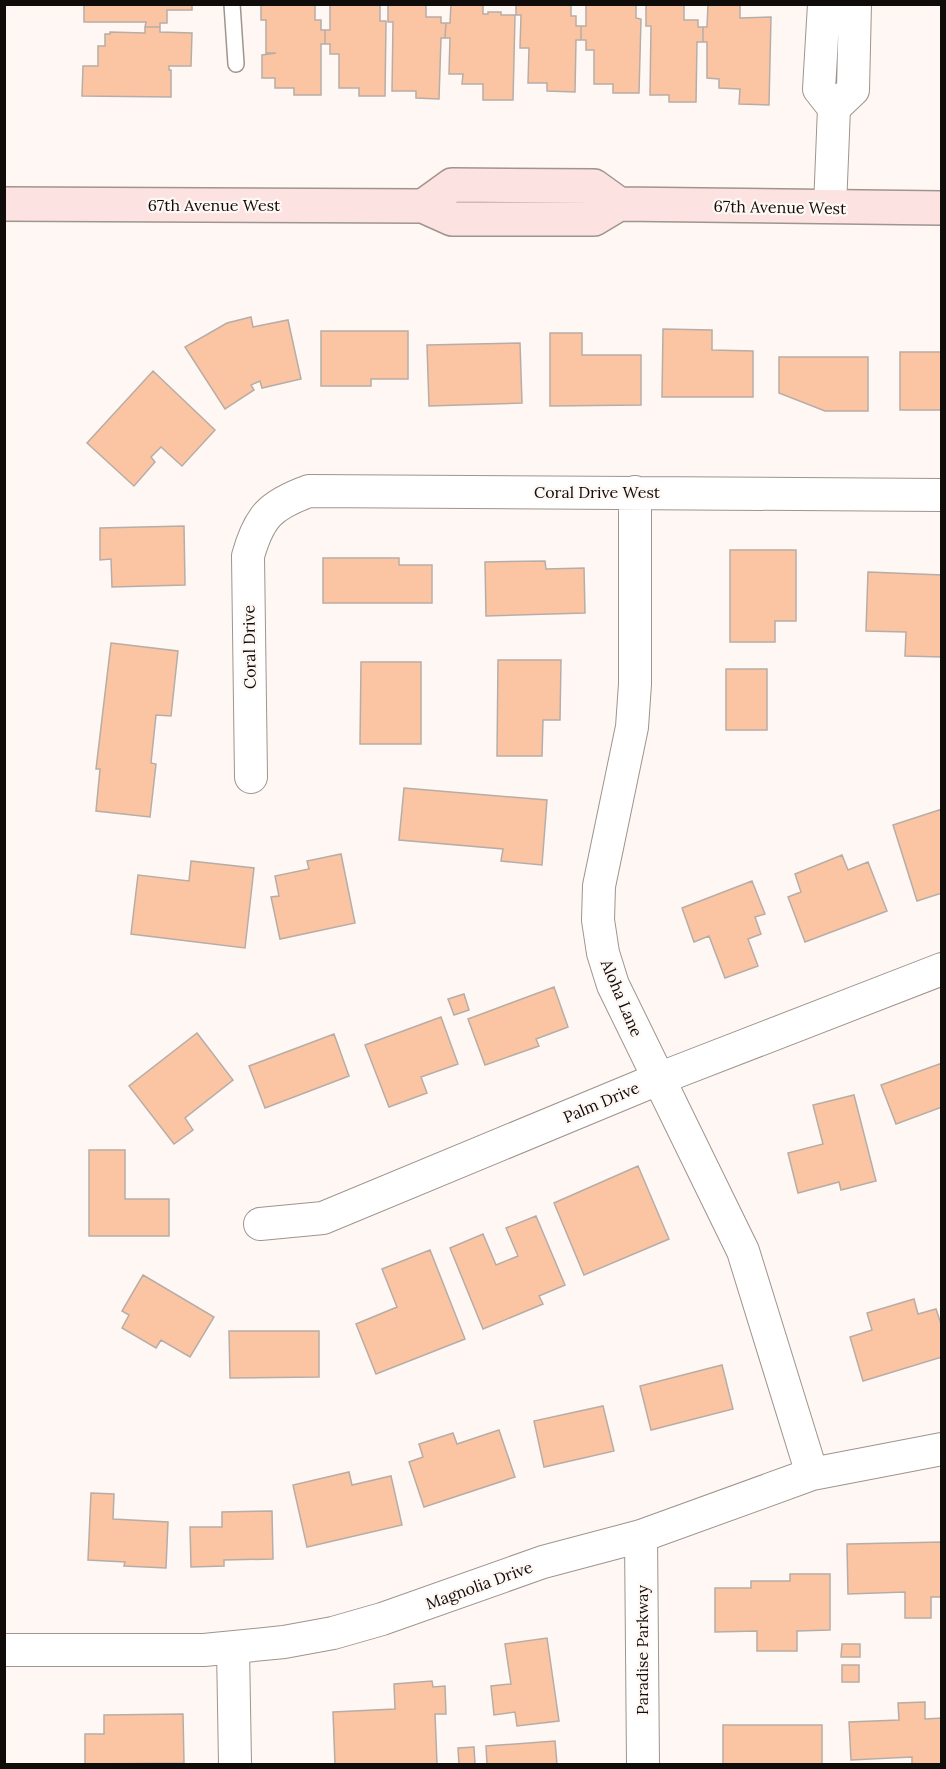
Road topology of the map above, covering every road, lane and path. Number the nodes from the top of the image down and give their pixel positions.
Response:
1 (232, 4) edge
2 (824, 4) edge
3 (855, 4) edge
4 (838, 47) junction
5 (236, 64) dead end
6 (4, 204) edge
7 (830, 207) junction
8 (942, 208) edge
9 (635, 492) junction
10 (942, 495) edge
11 (263, 521) joint
12 (251, 777) dead end
13 (942, 969) edge
14 (658, 1078) junction
15 (260, 1224) dead end
16 (942, 1449) edge
17 (812, 1474) junction
18 (641, 1536) junction
19 (233, 1648) junction
20 (4, 1650) edge
21 (235, 1764) edge
22 (643, 1764) edge

1 - 5 lane
2 - 4 street
3 - 4 street
4 - 7 street
6 - 7 street, 67th Avenue West
7 - 8 street, 67th Avenue West
9 - 10 street, Coral Drive West
9 - 11 street, Coral Drive West
9 - 14 street, Aloha Lane
11 - 12 street, Coral Drive
13 - 14 street, Palm Drive
14 - 15 street, Palm Drive
14 - 17 street, Aloha Lane
16 - 17 street, Magnolia Drive
17 - 18 street, Magnolia Drive
18 - 19 street, Magnolia Drive
18 - 22 street, Paradise Parkway
19 - 20 street, Magnolia Drive
19 - 21 street

